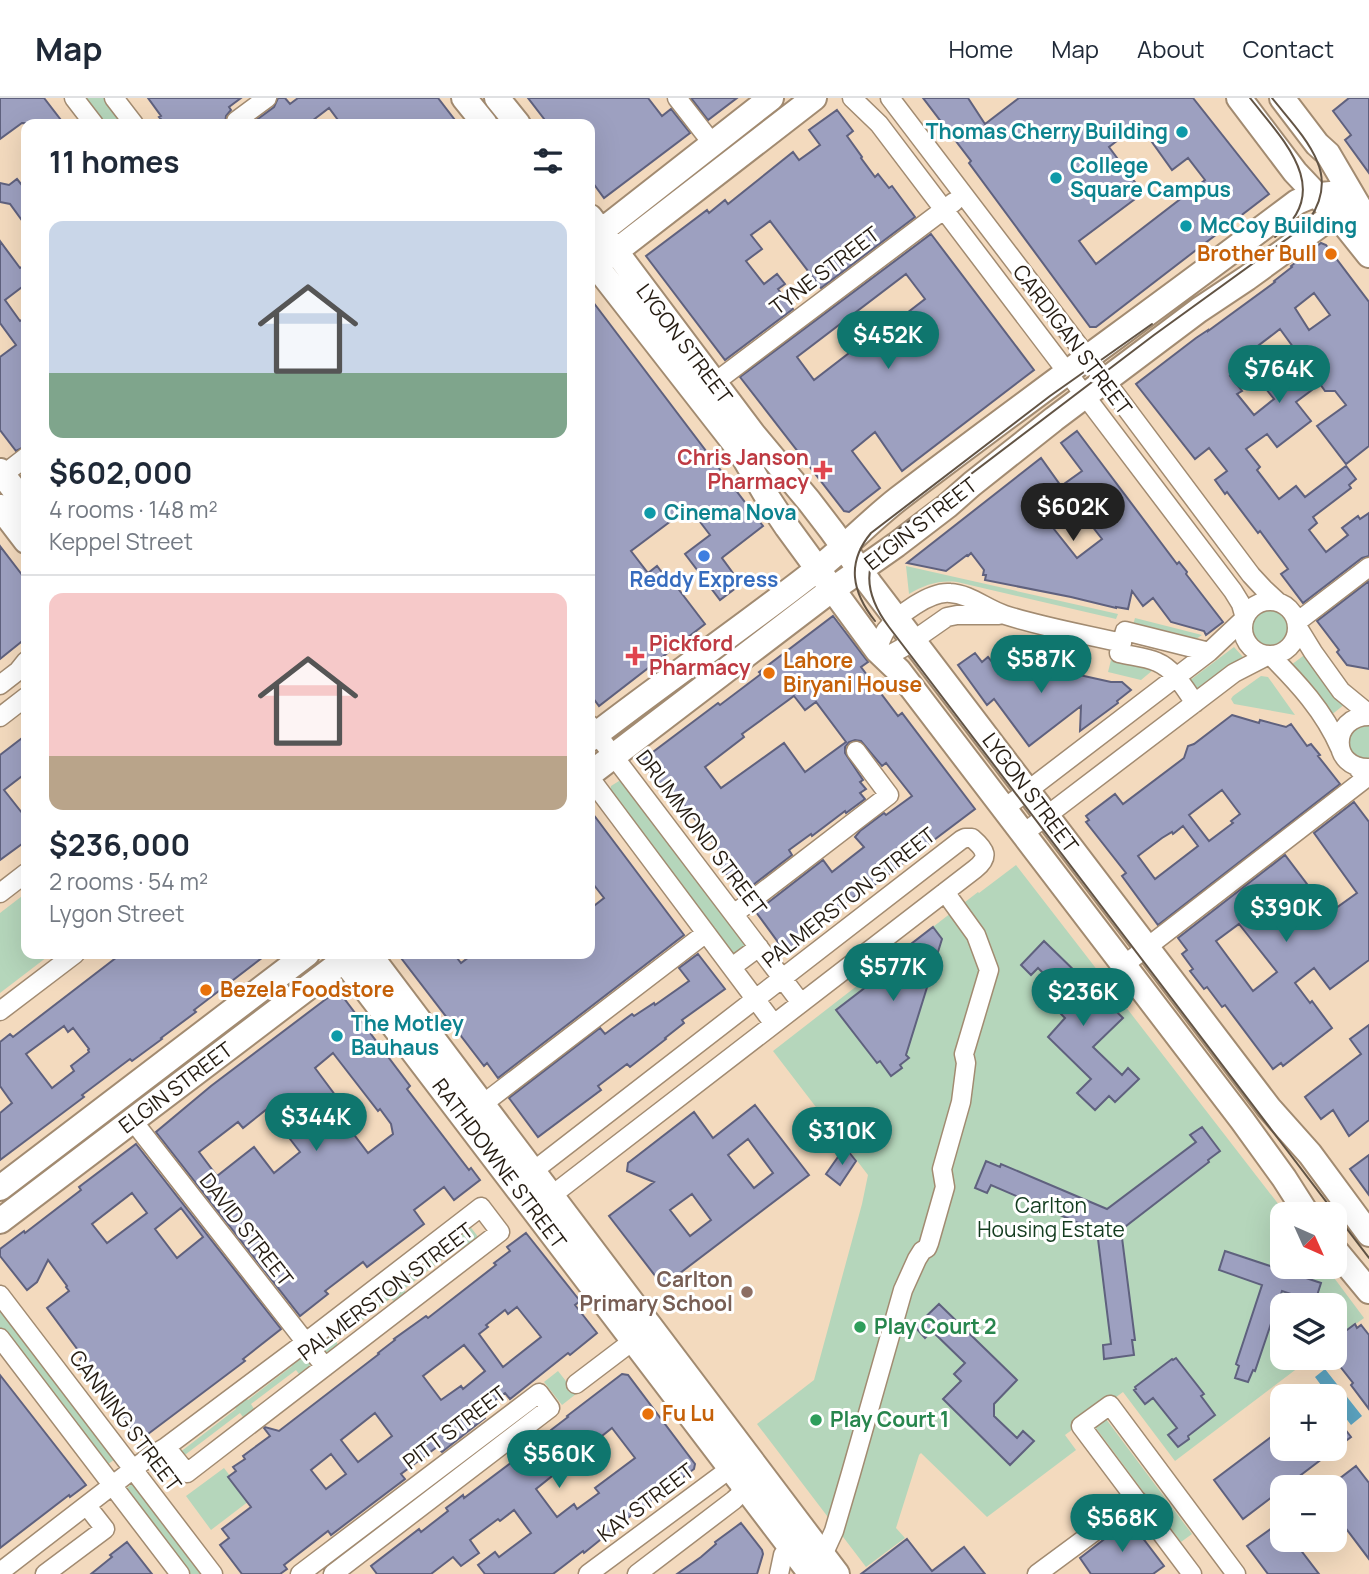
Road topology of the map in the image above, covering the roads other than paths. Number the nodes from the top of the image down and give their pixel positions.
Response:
1 (74, 98) edge
2 (114, 98) edge
3 (267, 98) edge
4 (497, 98) edge
5 (677, 98) edge
6 (771, 98) edge
7 (814, 98) edge
8 (852, 98) edge
9 (890, 98) edge
10 (1239, 98) edge
11 (1282, 98) edge
12 (472, 115) edge
13 (90, 119) edge
14 (130, 119) edge
15 (239, 119) edge
16 (513, 119) edge
17 (712, 143) junction
18 (728, 164) junction
19 (963, 195) junction
20 (1318, 195) junction
21 (633, 207) junction
22 (945, 209) junction
23 (1353, 209) edge
24 (648, 228) junction
25 (595, 229) edge
26 (1369, 255) edge
27 (597, 260) edge
28 (1077, 364) junction
29 (1096, 388) junction
30 (706, 389) junction
31 (21, 460) edge
32 (1, 474) edge
33 (21, 499) edge
34 (0, 506) edge
35 (21, 534) edge
36 (844, 548) junction
37 (1369, 567) edge
38 (860, 570) junction
39 (826, 579) junction
40 (1278, 602) junction
41 (1006, 615) junction
42 (897, 619) junction
43 (1244, 619) junction
44 (1297, 624) junction
45 (724, 639) junction
46 (914, 641) junction
47 (1122, 643) junction
48 (1209, 652) junction
49 (881, 654) junction
50 (1269, 655) junction
51 (739, 660) junction
52 (21, 672) edge
53 (1176, 677) junction
54 (0, 685) edge
55 (21, 702) edge
56 (1195, 703) junction
57 (1369, 715) edge
58 (0, 717) edge
59 (595, 731) edge
60 (595, 736) edge
61 (1340, 748) junction
62 (856, 751) dead end
63 (614, 755) junction
64 (1364, 770) edge
65 (595, 772) edge
66 (595, 783) edge
67 (1028, 791) junction
68 (1005, 808) junction
69 (1047, 817) junction
70 (1024, 834) junction
71 (21, 877) edge
72 (945, 892) junction
73 (0, 893) edge
74 (734, 914) junction
75 (706, 933) junction
76 (758, 947) junction
77 (1147, 947) junction
78 (68, 959) edge
79 (300, 959) edge
80 (341, 959) edge
81 (347, 959) edge
82 (372, 959) edge
83 (1124, 965) junction
84 (732, 967) junction
85 (782, 978) junction
86 (755, 998) junction
87 (801, 1003) junction
88 (0, 1011) edge
89 (774, 1024) junction
90 (203, 1033) junction
91 (219, 1056) junction
92 (473, 1112) junction
93 (133, 1121) junction
94 (564, 1146) junction
95 (532, 1172) junction
96 (583, 1172) junction
97 (0, 1188) edge
98 (551, 1196) junction
99 (1299, 1202) edge
100 (0, 1222) edge
101 (1369, 1234) edge
102 (1348, 1264) edge
103 (1366, 1283) edge
104 (0, 1295) edge
105 (642, 1334) junction
106 (0, 1338) edge
107 (306, 1342) junction
108 (325, 1367) junction
109 (576, 1384) dead end
110 (166, 1447) junction
111 (134, 1469) junction
112 (743, 1472) junction
113 (113, 1485) junction
114 (415, 1486) junction
115 (699, 1492) junction
116 (1137, 1500) junction
117 (427, 1502) junction
118 (87, 1506) junction
119 (716, 1514) junction
120 (815, 1558) edge
121 (0, 1572) edge
122 (304, 1573) edge
123 (45, 1574) edge
124 (180, 1574) edge
125 (213, 1574) edge
126 (333, 1574) edge
127 (588, 1574) edge
128 (637, 1574) edge
129 (779, 1574) edge
130 (1037, 1574) edge
131 (1192, 1574) edge
132 (1236, 1574) edge

1 - 13 street
2 - 14 street
3 - 15 street
4 - 12 street
4 - 16 main road
5 - 17 street
6 - 17 main road
7 - 18 main road
8 - 22 street, CARDIGAN STREET
9 - 19 street, CARDIGAN STREET
10 - 20 main road
11 - 23 main road
17 - 18 main road
17 - 21 main road
18 - 24 main road
19 - 22 street, TYNE STREET
19 - 28 street, CARDIGAN STREET
20 - 23 main road
20 - 28 main road, ELGIN STREET
21 - 24 main road
21 - 25 main road
22 - 28 street, CARDIGAN STREET
22 - 30 street, TYNE STREET
23 - 26 main road
23 - 29 main road, ELGIN STREET
24 - 27 main road
27 - 30 main road, LYGON STREET
28 - 29 street, CARDIGAN STREET
28 - 36 main road, ELGIN STREET
29 - 38 main road, ELGIN STREET
29 - 40 street, CARDIGAN STREET
29 - 43 street, CARDIGAN STREET
30 - 36 main road, LYGON STREET
30 - 39 main road, LYGON STREET
31 - 32 street
32 - 33 main road
34 - 35 main road
36 - 38 main road, LYGON STREET
36 - 39 main road, ELGIN STREET
37 - 44 street
38 - 39 main road, ELGIN STREET
38 - 42 main road, LYGON STREET
39 - 45 main road, ELGIN STREET
39 - 49 main road, LYGON STREET
39 - 51 main road, ELGIN STREET
40 - 43 street
40 - 44 street
41 - 42 street
41 - 46 street
41 - 47 street
42 - 46 main road, LYGON STREET
42 - 49 street
43 - 48 street
43 - 50 street
44 - 50 street
44 - 57 street
45 - 51 main road
45 - 59 main road, ELGIN STREET
46 - 49 street
46 - 67 main road, LYGON STREET
47 - 48 street
47 - 53 street
48 - 53 street
49 - 68 main road, LYGON STREET
50 - 56 street
50 - 61 street
51 - 63 main road, ELGIN STREET
52 - 54 street
53 - 56 street
53 - 67 street
55 - 58 street
56 - 69 street
57 - 61 street
60 - 63 street, DRUMMOND STREET
61 - 64 street
62 - 74 street
63 - 65 main road, ELGIN STREET
63 - 74 street, DRUMMOND STREET
64 - 77 street
66 - 75 street
67 - 68 street
67 - 69 main road, LYGON STREET
68 - 70 main road, LYGON STREET
69 - 70 street
69 - 77 main road, LYGON STREET
70 - 83 main road, LYGON STREET
71 - 73 street
72 - 85 street, PALMERSTON STREET
72 - 87 street, PALMERSTON STREET
72 - 120 street
74 - 76 street, DRUMMOND STREET
75 - 84 street
75 - 92 street
76 - 84 street
76 - 85 street, DRUMMOND STREET
77 - 83 street
77 - 101 main road, LYGON STREET
78 - 88 street
79 - 90 main road, ELGIN STREET
80 - 91 main road, ELGIN STREET
81 - 92 main road, RATHDOWNE STREET
82 - 92 main road, RATHDOWNE STREET
83 - 99 main road, LYGON STREET
84 - 86 street
85 - 86 street, PALMERSTON STREET
85 - 87 street, DRUMMOND STREET
86 - 89 street
86 - 94 street, PALMERSTON STREET
87 - 89 street, PALMERSTON STREET
89 - 96 street, PALMERSTON STREET
90 - 91 main road
90 - 97 main road, ELGIN STREET
91 - 93 main road, ELGIN STREET
92 - 95 main road, RATHDOWNE STREET
92 - 105 main road, RATHDOWNE STREET
93 - 100 main road, ELGIN STREET
93 - 107 street, DAVID STREET
94 - 95 street, PALMERSTON STREET
94 - 96 street
95 - 98 main road, RATHDOWNE STREET
96 - 98 street, PALMERSTON STREET
98 - 105 main road, RATHDOWNE STREET
102 - 103 main road
104 - 111 street, CANNING STREET
105 - 109 street
105 - 112 main road, RATHDOWNE STREET
106 - 113 street
107 - 108 street, DAVID STREET
107 - 108 street, PALMERSTON STREET
107 - 110 street, PALMERSTON STREET
108 - 110 street, PALMERSTON STREET
110 - 111 street, PALMERSTON STREET
111 - 113 street, PALMERSTON STREET
111 - 125 street, CANNING STREET
112 - 115 street, KAY STREET
112 - 119 street
112 - 120 main road, RATHDOWNE STREET
113 - 118 street, PALMERSTON STREET
113 - 124 street
114 - 117 street
114 - 117 street, PITT STREET
114 - 122 street, PITT STREET
115 - 119 street
115 - 127 street, KAY STREET
116 - 130 street
116 - 131 street
116 - 132 street
117 - 126 street, PITT STREET
118 - 121 street, PALMERSTON STREET
118 - 123 street
119 - 128 street
120 - 129 street

